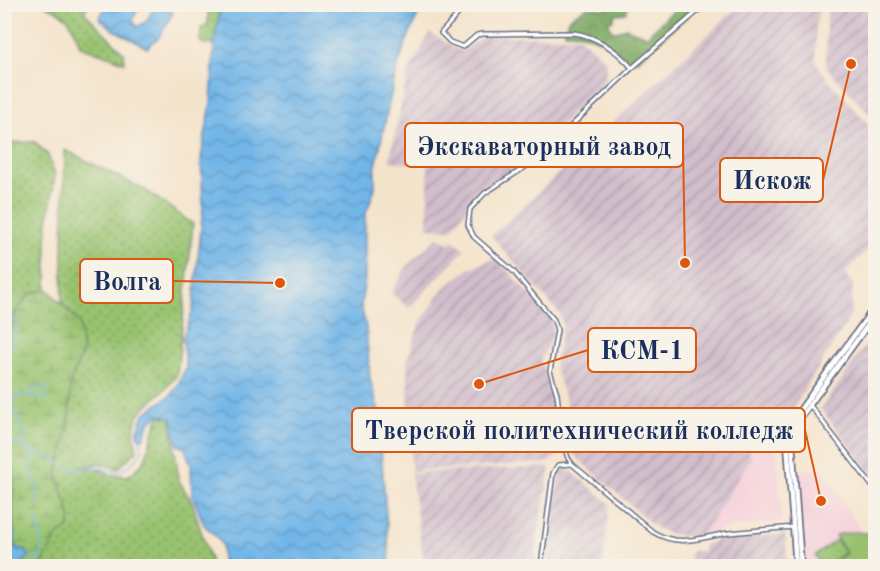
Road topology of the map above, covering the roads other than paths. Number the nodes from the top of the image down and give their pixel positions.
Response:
1 (11, 4) edge
2 (467, 4) edge
3 (706, 4) edge
4 (701, 6) edge
5 (4, 22) edge
6 (632, 68) junction
7 (876, 305) edge
8 (876, 314) edge
9 (808, 403) junction
10 (572, 464) junction
11 (876, 491) edge
12 (795, 527) junction
13 (541, 567) edge
14 (798, 567) edge

1 - 5 main road
2 - 6 street
3 - 4 street
4 - 6 street
6 - 10 street
7 - 9 street
8 - 9 street
9 - 11 street
9 - 12 street
10 - 12 street
10 - 13 street
12 - 14 street

